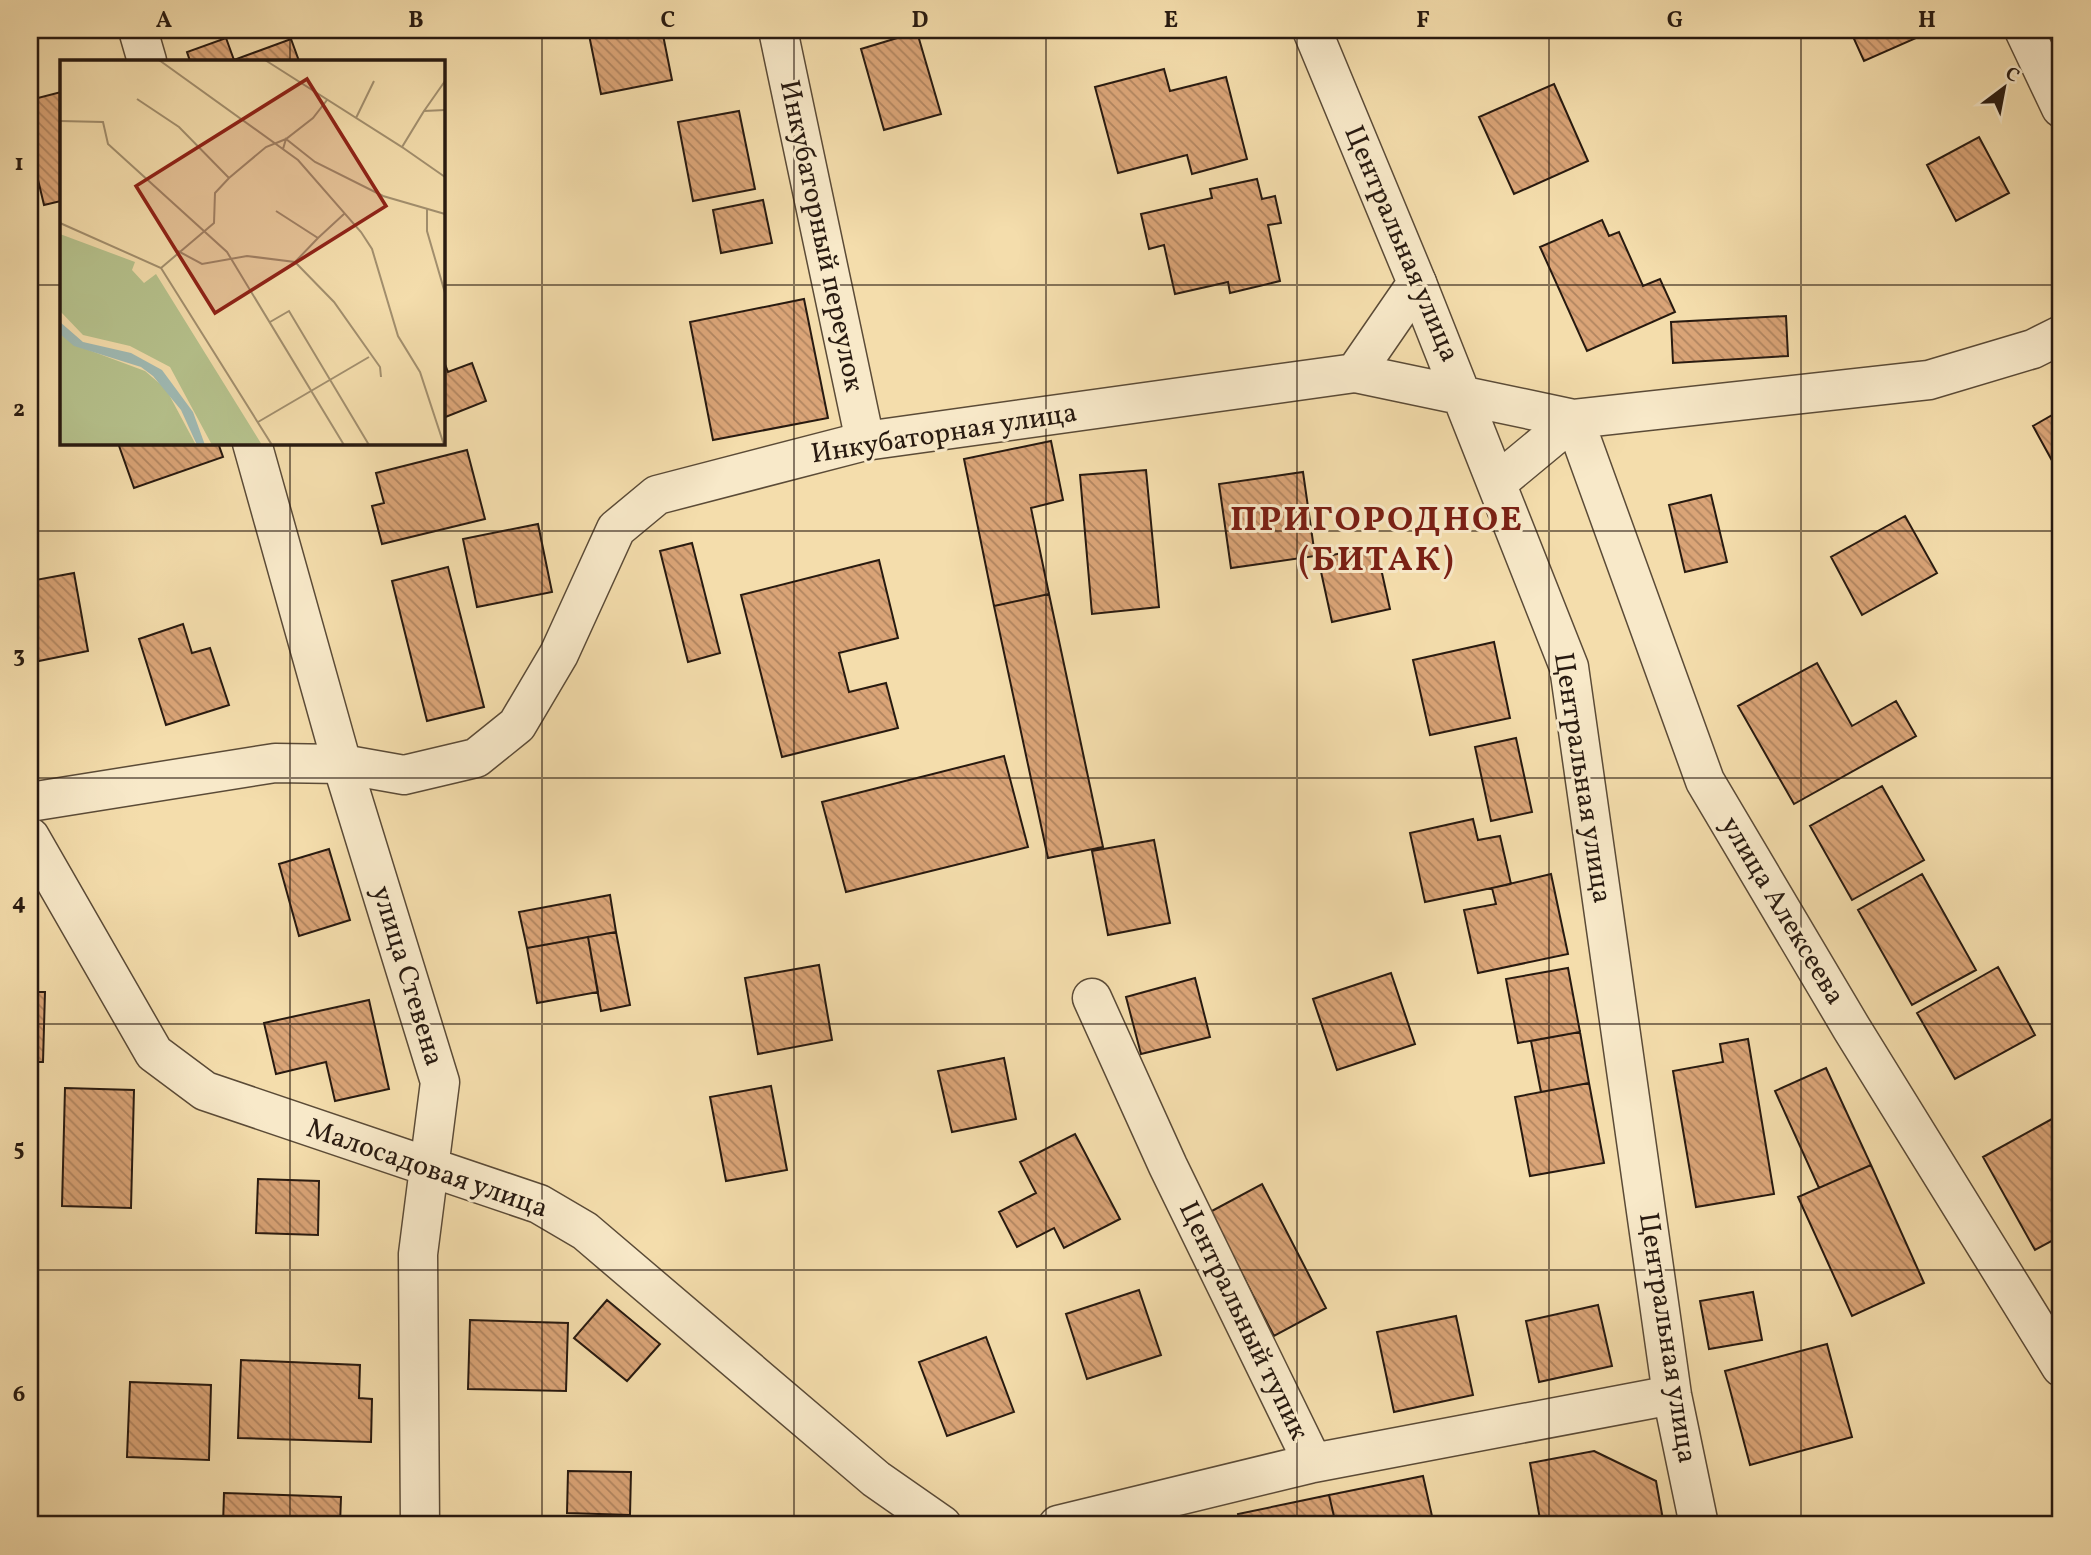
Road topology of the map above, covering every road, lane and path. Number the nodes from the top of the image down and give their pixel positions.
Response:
1 (138, 30) edge
2 (778, 30) edge
3 (1312, 30) edge
4 (2024, 30) edge
5 (146, 60) edge
6 (2061, 108) edge
7 (1417, 283) junction
8 (2061, 335) edge
9 (1355, 373) junction
10 (1464, 395) junction
11 (1574, 419) junction
12 (865, 441) junction
13 (253, 444) edge
14 (1498, 482) junction
15 (342, 764) junction
16 (30, 802) edge
17 (30, 837) edge
18 (1092, 998) dead end
19 (429, 1168) junction
20 (2061, 1367) edge
21 (1672, 1395) junction
22 (1313, 1463) junction
23 (420, 1525) edge
24 (942, 1525) edge
25 (1058, 1525) edge
26 (1699, 1525) edge

1 - 5 street
2 - 12 street, Инкубаторный переулок
3 - 7 street, Центральная улица
4 - 6 street
7 - 9 street
7 - 10 street, Центральная улица
8 - 11 street
9 - 10 street, Инкубаторная улица
9 - 12 street, Инкубаторная улица
10 - 11 street, Инкубаторная улица
10 - 14 street, Центральная улица
11 - 14 street
11 - 20 street, улица Алексеева
12 - 15 street, Инкубаторная улица
13 - 15 street, улица Стевена
14 - 21 street, Центральная улица
15 - 16 street, Инкубаторная улица
15 - 19 street, улица Стевена
17 - 19 street, Малосадовая улица
18 - 22 street, Центральный тупик
19 - 23 street, улица Стевена
19 - 24 street, Малосадовая улица
21 - 22 street, Центральный тупик
21 - 26 street, Центральная улица
22 - 25 street

